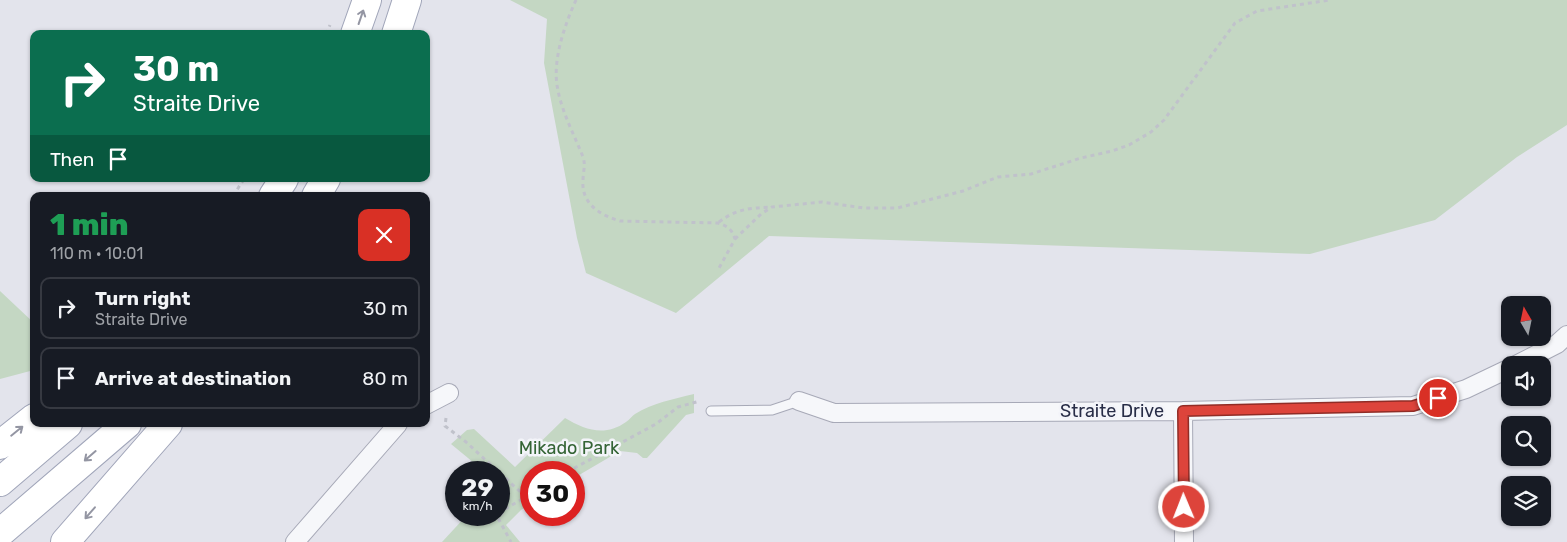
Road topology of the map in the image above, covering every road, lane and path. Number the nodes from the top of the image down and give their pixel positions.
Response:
1 (367, 0) edge
2 (407, 0) edge
3 (576, 0) edge
4 (1330, 0) edge
5 (356, 30) edge
6 (397, 30) edge
7 (772, 206) junction
8 (718, 223) junction
9 (735, 239) junction
10 (718, 270) dead end
11 (1567, 335) edge
12 (1533, 356) edge
13 (1501, 372) edge
14 (449, 393) joint
15 (799, 401) joint
16 (430, 403) edge
17 (710, 406) joint
18 (1183, 411) junction
19 (30, 421) edge
20 (64, 427) edge
21 (124, 427) edge
22 (165, 427) edge
23 (395, 427) edge
24 (0, 445) edge
25 (585, 462) edge
26 (0, 482) edge
27 (520, 492) edge
28 (520, 501) edge
29 (0, 533) edge
30 (65, 542) edge
31 (295, 542) edge
32 (512, 542) edge
33 (1184, 542) edge

5 -> 1 main road
2 - 6 main road
3 - 8 path
4 - 7 path
7 - 8 path
7 - 9 path
8 - 9 path
9 - 10 path
11 - 12 street
13 - 18 street, Straite Drive
14 - 16 street
14 - 27 path
15 - 17 lane
15 - 18 street, Straite Drive
17 - 25 path
18 - 33 street
24 -> 19 main road
20 - 26 main road
21 -> 29 main road
22 -> 30 main road
23 - 31 street
28 - 32 path

